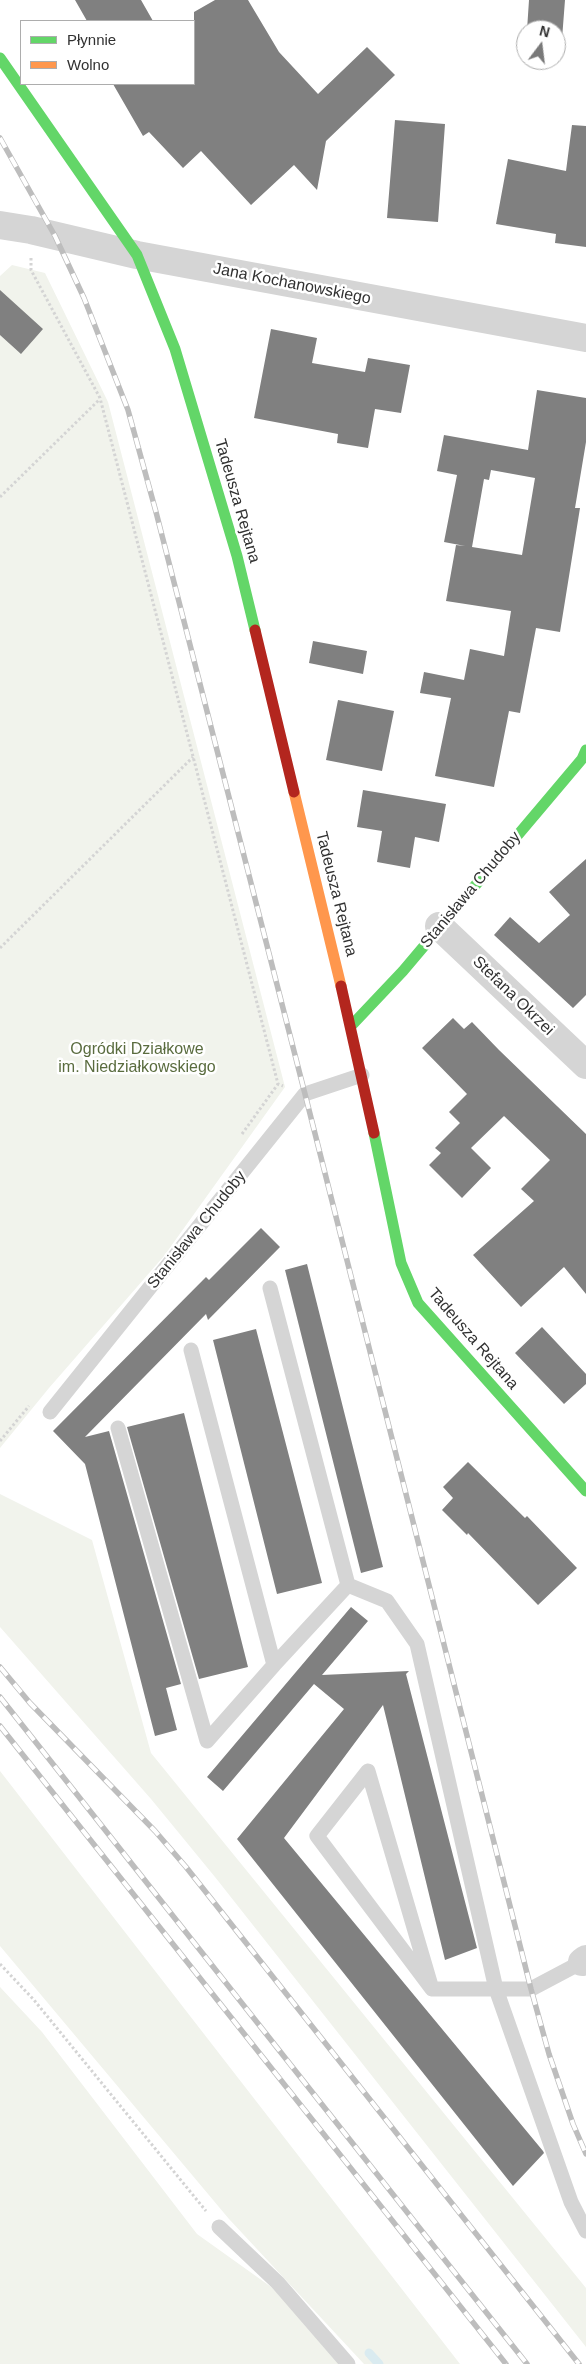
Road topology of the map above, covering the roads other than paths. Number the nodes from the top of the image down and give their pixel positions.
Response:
1 (0, 58) edge
2 (0, 225) edge
3 (137, 255) junction
4 (586, 338) edge
5 (584, 758) edge
6 (440, 926) junction
7 (351, 1026) junction
8 (586, 1066) edge
9 (362, 1076) junction
10 (270, 1288) dead end
11 (192, 1350) dead end
12 (50, 1412) dead end
13 (118, 1428) dead end
14 (586, 1492) edge
15 (348, 1585) junction
16 (274, 1665) junction
17 (584, 1960) edge
18 (432, 1989) junction
19 (496, 1989) junction
20 (219, 2227) road end
21 (586, 2231) edge
22 (348, 2364) edge

1 - 3 street, Tadeusza Rejtana
2 - 3 street, Jana Kochanowskiego
3 - 4 street, Jana Kochanowskiego
3 - 7 street, Tadeusza Rejtana
5 - 6 street, Stanisława Chudoby
6 - 7 street, Stanisława Chudoby
6 - 8 street, Stefana Okrzei
7 - 9 street, Tadeusza Rejtana
9 - 12 lane, Stanisława Chudoby
9 - 14 street, Tadeusza Rejtana
10 - 15 lane
11 - 16 lane
13 - 16 lane
15 - 16 lane
15 - 19 lane
17 - 19 lane
18 - 18 lane
18 - 19 lane
19 - 21 lane
20 - 22 lane

